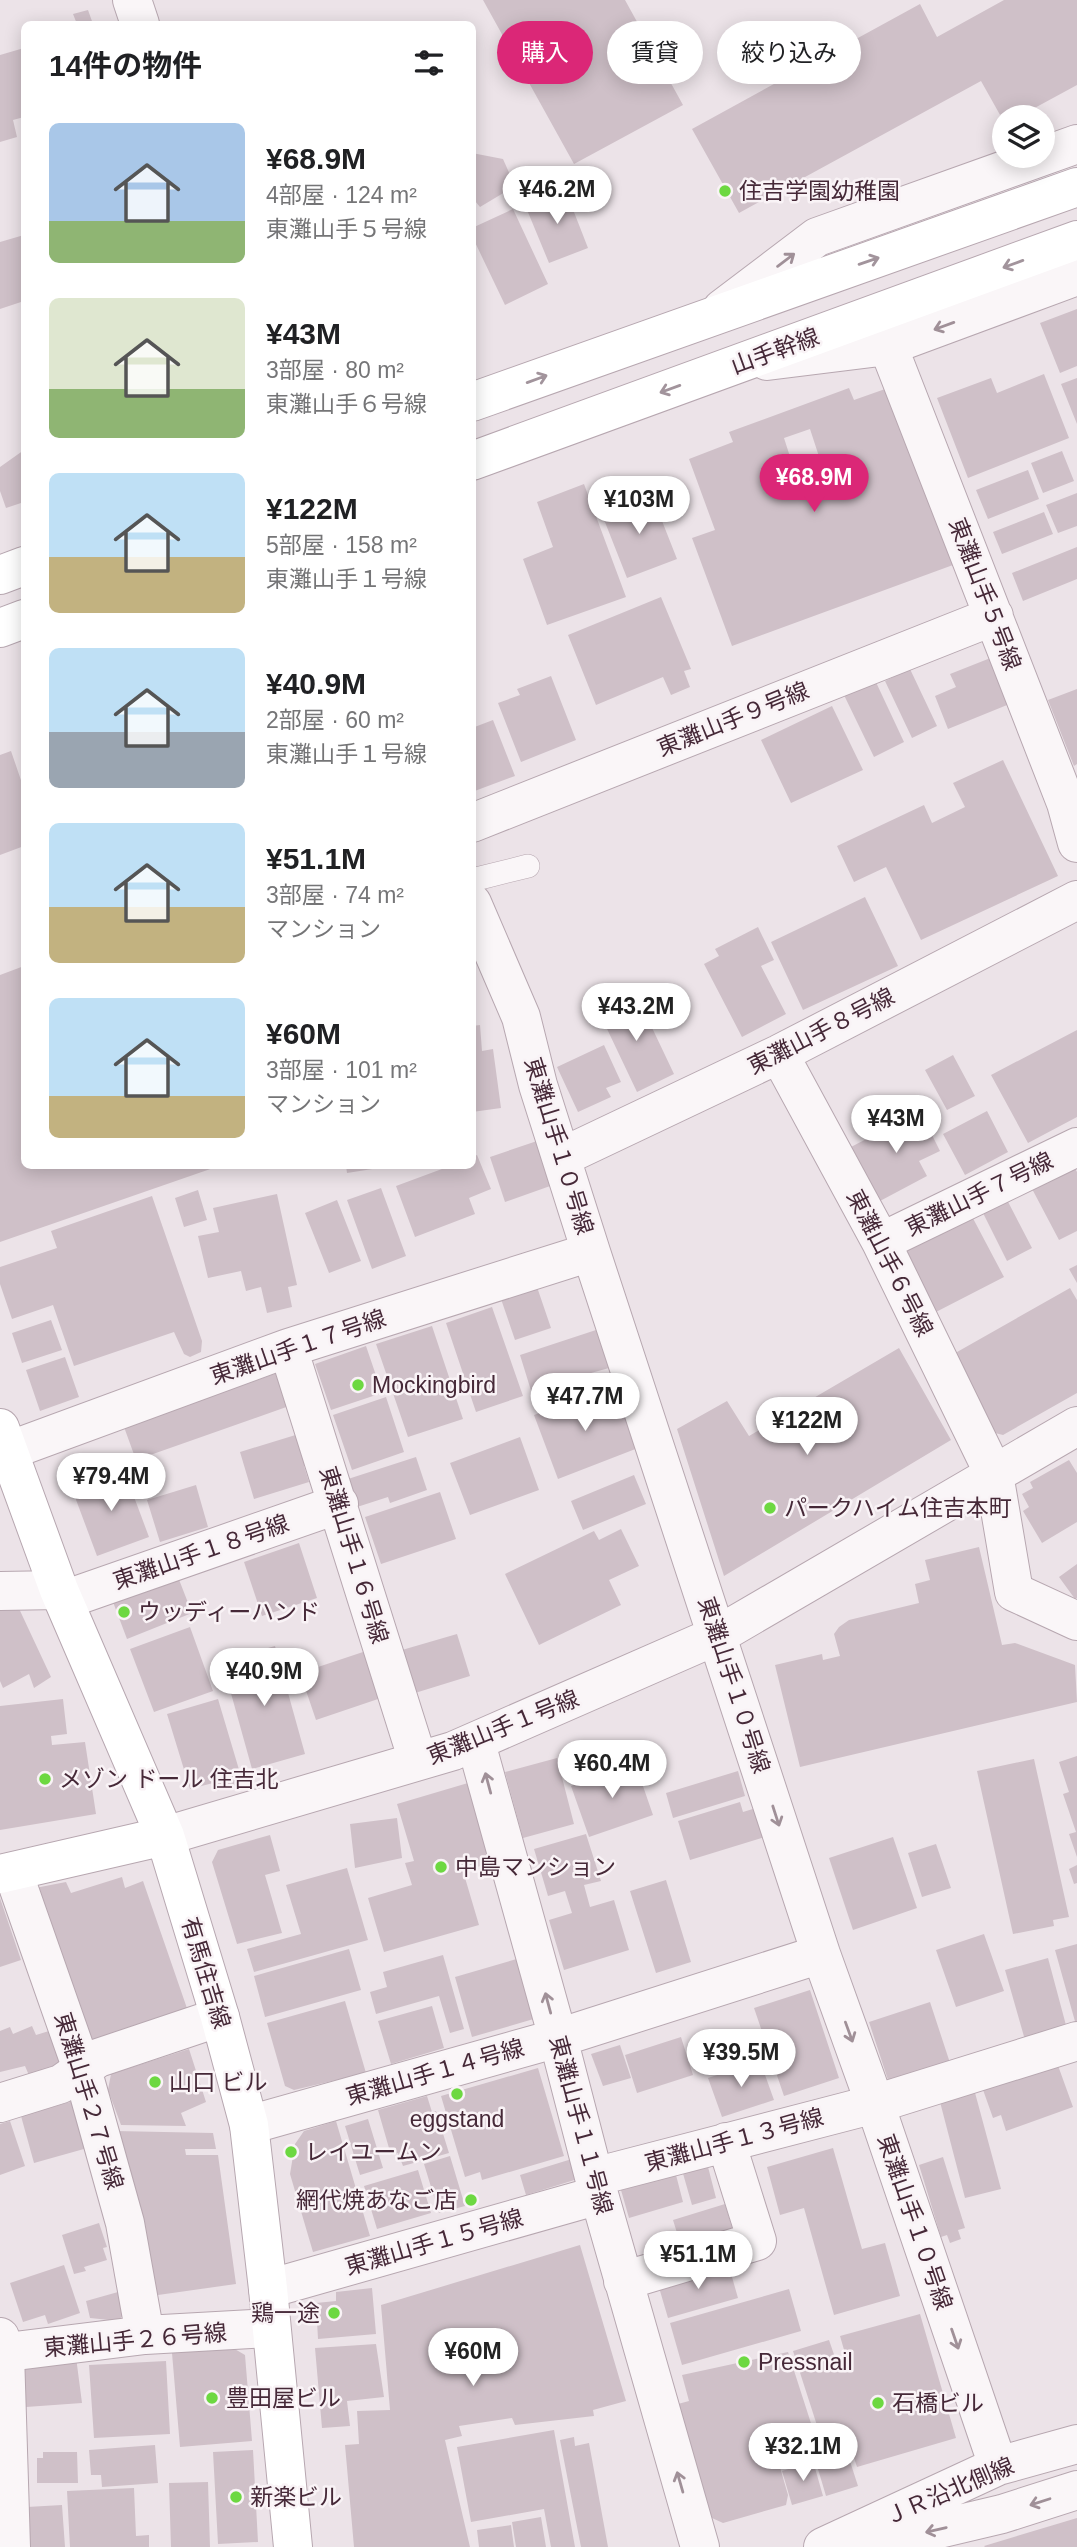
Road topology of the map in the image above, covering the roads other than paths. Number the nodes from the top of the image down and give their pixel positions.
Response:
1 (132, 0) edge
2 (139, 21) edge
3 (1077, 144) edge
4 (1077, 187) edge
5 (1077, 240) edge
6 (1077, 276) edge
7 (712, 317) junction
8 (888, 346) junction
9 (734, 366) junction
10 (476, 401) edge
11 (476, 460) edge
12 (21, 567) edge
13 (0, 575) edge
14 (994, 616) junction
15 (21, 620) edge
16 (0, 628) edge
17 (1071, 801) edge
18 (476, 820) edge
19 (1077, 843) edge
20 (528, 866) dead end
21 (476, 879) edge
22 (1077, 900) edge
23 (476, 913) edge
24 (779, 1054) junction
25 (1077, 1147) edge
26 (562, 1157) junction
27 (881, 1242) junction
28 (591, 1252) junction
29 (288, 1348) junction
30 (1077, 1426) edge
31 (4, 1439) edge
32 (994, 1474) junction
33 (338, 1504) junction
34 (0, 1591) edge
35 (62, 1595) junction
36 (1077, 1621) edge
37 (718, 1634) junction
38 (476, 1742) junction
39 (418, 1761) junction
40 (165, 1836) junction
41 (7, 1873) edge
42 (821, 1954) junction
43 (219, 2017) junction
44 (558, 2038) junction
45 (1077, 2041) edge
46 (82, 2069) junction
47 (0, 2103) edge
48 (875, 2104) junction
49 (249, 2125) junction
50 (726, 2142) junction
51 (596, 2186) junction
52 (623, 2281) junction
53 (268, 2289) junction
54 (271, 2328) junction
55 (145, 2335) junction
56 (2, 2347) edge
57 (1077, 2444) edge
58 (998, 2466) junction
59 (1077, 2490) edge
60 (11, 2547) edge
61 (293, 2547) edge
62 (700, 2547) edge
63 (823, 2547) edge
64 (862, 2547) edge

1 - 2 street
7 -> 3 street
7 -> 4 street
5 -> 9 street, 山手幹線
6 -> 8 street
10 -> 7 street
8 - 9 street
8 - 14 street, 東灘山手５号線
9 -> 11 street, 山手幹線
12 - 13 street
14 - 17 street, 東灘山手５号線
14 - 18 street, 東灘山手９号線
15 - 16 street
17 - 19 street, 東灘山手５号線
20 - 21 lane
22 - 24 street, 東灘山手８号線
23 - 26 street, 東灘山手１０号線
24 - 26 street, 東灘山手８号線
24 - 27 street, 東灘山手６号線
25 - 27 street, 東灘山手７号線
26 - 28 street, 東灘山手１０号線
27 - 32 street, 東灘山手６号線
28 - 29 street, 東灘山手１７号線
28 - 37 street, 東灘山手１０号線
29 - 31 street, 東灘山手１７号線
29 - 33 street, 東灘山手１６号線
30 - 32 street, 東灘山手１号線
31 - 35 street, 有馬住吉線
32 - 36 street, 東灘山手６号線
32 - 37 street, 東灘山手１号線
33 - 35 street, 東灘山手１８号線
33 - 39 street, 東灘山手１６号線
34 - 35 street, 東灘山手１８号線
35 - 40 street, 有馬住吉線
37 - 38 street, 東灘山手１号線
37 -> 42 street, 東灘山手１０号線
38 - 39 street, 東灘山手１号線
44 -> 38 street, 東灘山手１１号線
39 - 40 street, 東灘山手１号線
40 - 41 street
40 - 43 street, 有馬住吉線
41 - 46 street, 東灘山手２７号線
42 - 44 street, 東灘山手１４号線
42 -> 48 street, 東灘山手１０号線
43 - 46 street
43 - 49 street, 有馬住吉線
44 - 49 street, 東灘山手１４号線
44 - 51 street, 東灘山手１１号線
45 - 48 street, 東灘山手１３号線
46 - 47 street
46 - 55 street, 東灘山手２７号線
48 - 50 street, 東灘山手１３号線
48 -> 58 street, 東灘山手１０号線
49 - 53 street, 有馬住吉線
50 - 51 street, 東灘山手１３号線
50 - 52 street
51 - 52 street, 東灘山手１１号線
51 - 53 street, 東灘山手１５号線
62 -> 52 street, 東灘山手１１号線
53 - 54 street, 有馬住吉線
54 - 55 street, 東灘山手２６号線
54 - 61 street, 有馬住吉線
55 - 56 street, 東灘山手２６号線
56 - 60 street
57 - 58 street, ＪＲ沿北側線
58 - 63 street, ＪＲ沿北側線
59 -> 64 street

